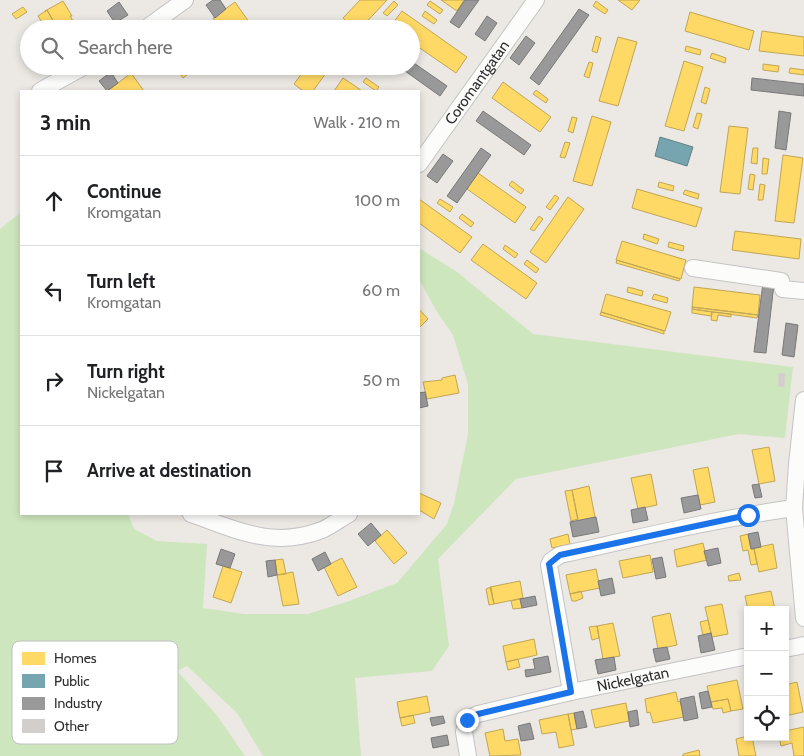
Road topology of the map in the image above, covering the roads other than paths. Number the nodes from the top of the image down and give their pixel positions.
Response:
1 (185, 0) edge
2 (536, 0) edge
3 (157, 20) edge
4 (69, 75) edge
5 (42, 90) edge
6 (420, 163) edge
7 (693, 268) dead end
8 (804, 291) edge
9 (804, 400) edge
10 (794, 508) junction
11 (194, 515) edge
12 (347, 515) edge
13 (804, 618) edge
14 (804, 645) edge
15 (789, 648) edge
16 (744, 657) edge
17 (571, 692) junction
18 (468, 756) edge

1 - 3 street
2 - 6 street, Coromantgatan
4 - 5 street
7 - 8 street
9 - 10 street
10 - 13 street
10 - 17 street
11 - 12 street
14 - 15 street
16 - 17 street, Nickelgatan
17 - 18 street, Nickelgatan

